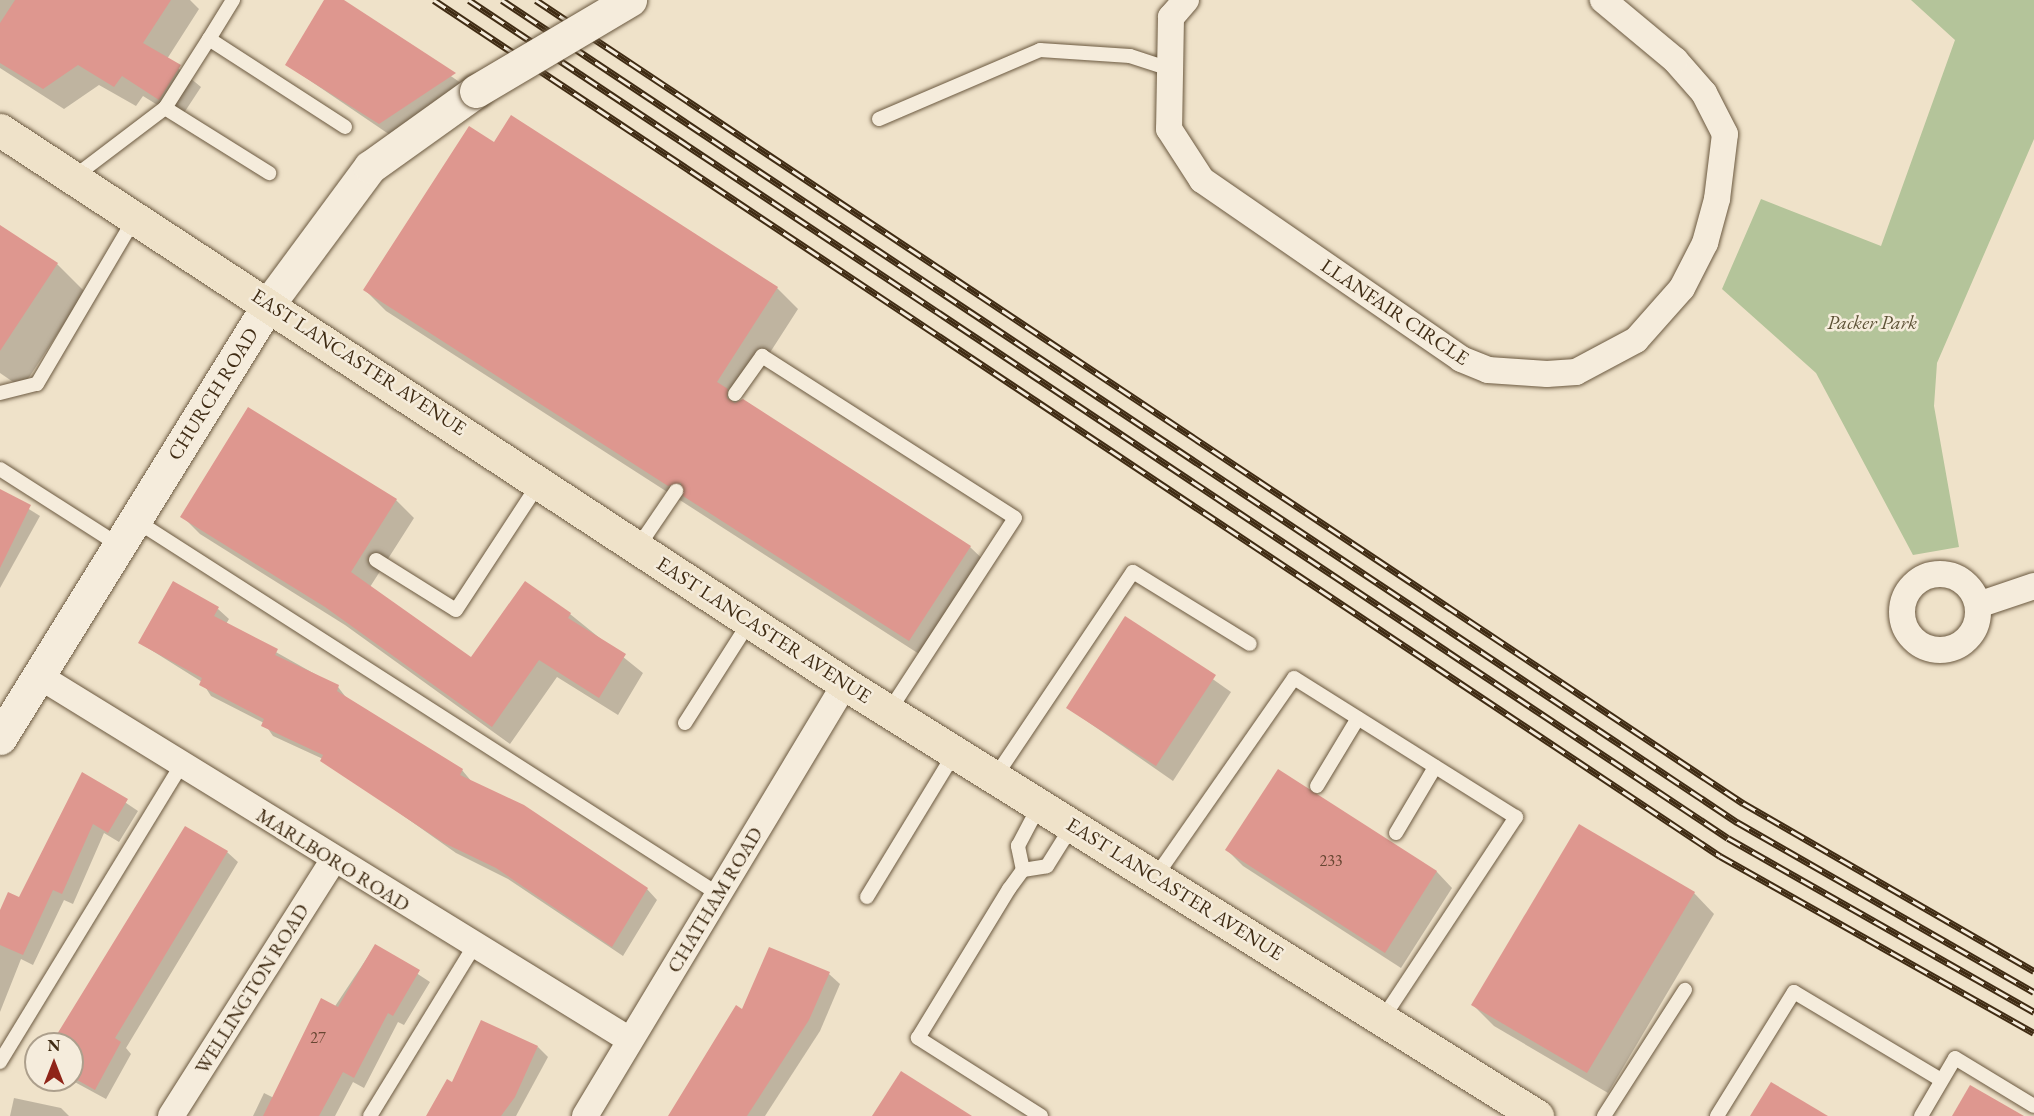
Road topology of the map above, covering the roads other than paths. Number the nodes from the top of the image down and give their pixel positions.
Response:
1 (233, 0) edge
2 (630, 0) edge
3 (1186, 0) edge
4 (1603, 0) edge
5 (209, 39) junction
6 (1167, 68) junction
7 (165, 108) junction
8 (879, 119) dead end
9 (345, 126) dead end
10 (0, 130) edge
11 (270, 173) dead end
12 (74, 177) junction
13 (135, 217) junction
14 (270, 302) junction
15 (0, 393) edge
16 (735, 394) dead end
17 (0, 470) edge
18 (540, 482) junction
19 (676, 491) dead end
20 (127, 532) junction
21 (638, 547) junction
22 (376, 560) dead end
23 (2034, 586) edge
24 (1978, 605) dead end
25 (750, 621) junction
26 (1250, 644) dead end
27 (39, 676) junction
28 (845, 684) junction
29 (889, 711) junction
30 (1358, 718) junction
31 (685, 723) dead end
32 (0, 738) edge
33 (955, 752) junction
34 (181, 766) junction
35 (1436, 766) junction
36 (995, 777) junction
37 (1317, 786) dead end
38 (1040, 805) junction
39 (1073, 825) junction
40 (1396, 833) dead end
41 (333, 861) junction
42 (1023, 870) junction
43 (1156, 876) junction
44 (718, 894) junction
45 (867, 897) dead end
46 (474, 946) junction
47 (1685, 990) dead end
48 (1383, 1018) junction
49 (630, 1040) junction
50 (0, 1062) edge
51 (1941, 1080) junction
52 (2034, 1106) edge
53 (171, 1116) edge
54 (370, 1116) edge
55 (585, 1116) edge
56 (1041, 1116) edge
57 (1537, 1116) edge
58 (1604, 1116) edge
59 (1718, 1116) edge
60 (1921, 1116) edge

1 - 5 lane
2 - 14 street, CHURCH ROAD, bridge
3 - 6 street, LLANFAIR CIRCLE
4 - 6 street, LLANFAIR CIRCLE
5 - 7 lane
5 - 9 lane
6 - 8 lane
7 - 11 lane
7 - 12 lane
10 - 12 highway, EAST LANCASTER AVENUE
12 - 13 highway, EAST LANCASTER AVENUE
13 - 14 highway, EAST LANCASTER AVENUE
13 - 15 lane
14 - 18 highway, EAST LANCASTER AVENUE
14 - 20 street, CHURCH ROAD
16 - 29 lane
17 - 20 lane
18 - 21 highway, EAST LANCASTER AVENUE
18 - 22 lane
19 - 21 lane
20 - 27 street, CHURCH ROAD
20 - 44 lane
21 - 25 highway, EAST LANCASTER AVENUE
23 - 24 street
25 - 28 highway, EAST LANCASTER AVENUE
25 - 31 lane
26 - 36 lane
27 - 32 street, CHURCH ROAD
27 - 34 street, MARLBORO ROAD
28 - 29 highway, EAST LANCASTER AVENUE
28 - 44 street, CHATHAM ROAD
29 - 33 highway, EAST LANCASTER AVENUE
30 - 35 lane
30 - 37 lane
30 - 43 lane
33 - 36 highway, EAST LANCASTER AVENUE
33 - 45 lane
34 - 41 street, MARLBORO ROAD
34 - 50 lane
35 - 40 lane
35 - 48 lane
36 - 38 highway, EAST LANCASTER AVENUE
38 - 39 highway, EAST LANCASTER AVENUE
38 - 42 lane
39 - 42 lane
39 - 43 highway, EAST LANCASTER AVENUE
41 - 46 street, MARLBORO ROAD
41 - 53 street, WELLINGTON ROAD
42 - 56 lane
43 - 48 highway, EAST LANCASTER AVENUE
44 - 49 street, CHATHAM ROAD
46 - 49 street, MARLBORO ROAD
46 - 54 lane
47 - 58 lane
48 - 57 highway, EAST LANCASTER AVENUE
49 - 55 street, CHATHAM ROAD
51 - 52 lane
51 - 59 lane
51 - 60 lane

